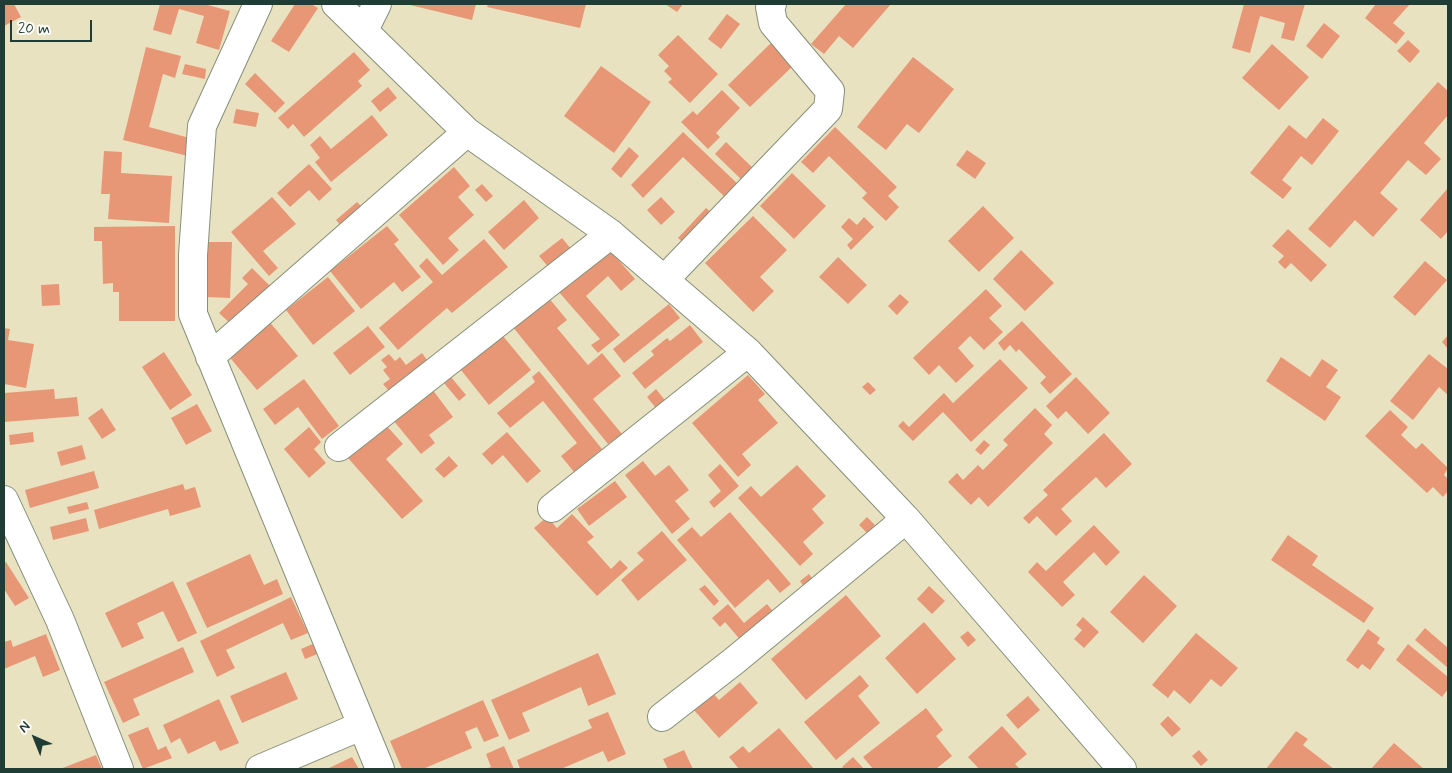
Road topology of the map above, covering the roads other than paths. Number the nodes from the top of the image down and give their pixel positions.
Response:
1 (258, 4) edge
2 (336, 4) edge
3 (377, 4) edge
4 (772, 4) edge
5 (364, 30) junction
6 (467, 132) junction
7 (611, 234) junction
8 (665, 279) junction
9 (748, 352) junction
10 (210, 357) junction
11 (339, 447) dead end
12 (4, 500) edge
13 (552, 508) dead end
14 (906, 519) junction
15 (662, 717) dead end
16 (361, 726) junction
17 (119, 769) edge
18 (260, 769) edge
19 (380, 769) edge
20 (1122, 769) edge

1 - 10 street
2 - 5 street
3 - 5 street
4 - 8 street
5 - 6 street
6 - 7 street
6 - 10 street
7 - 8 street
7 - 11 street
8 - 9 street
9 - 13 street
9 - 14 street
10 - 16 street
12 - 17 street
14 - 15 street
14 - 20 street
16 - 18 street
16 - 19 street

